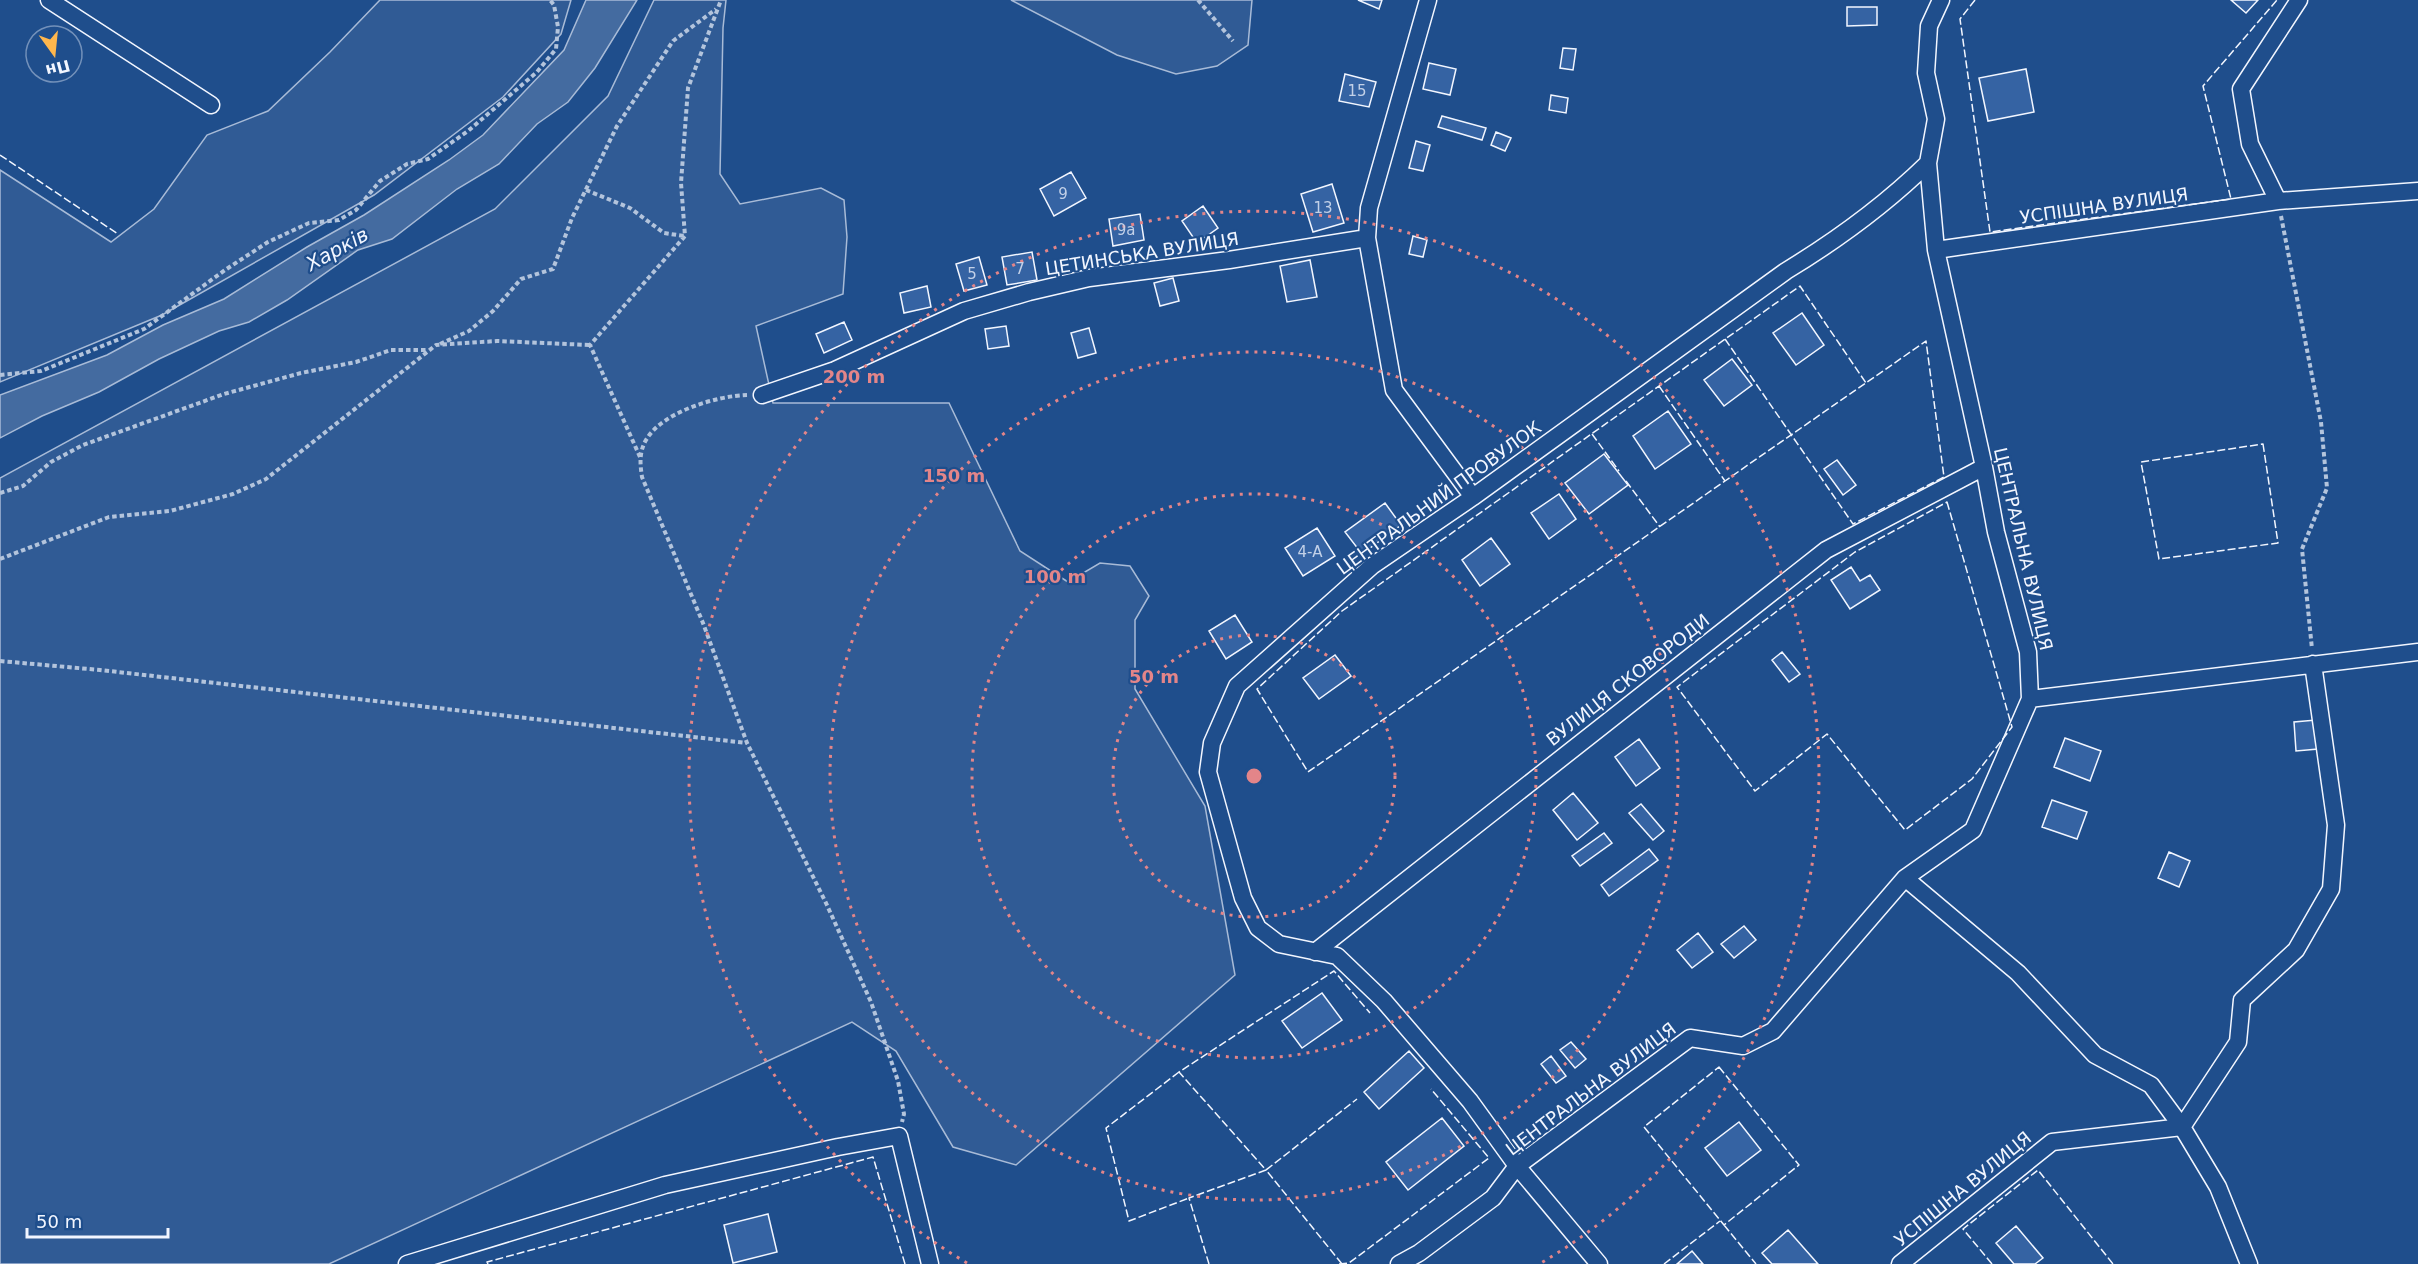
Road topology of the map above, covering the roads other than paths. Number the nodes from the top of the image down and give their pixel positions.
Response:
1 (48, 0) edge
2 (1428, 0) edge
3 (1941, 0) edge
4 (2299, 0) edge
5 (211, 105) dead end
6 (1928, 163) junction
7 (2418, 191) edge
8 (2278, 201) junction
9 (1367, 238) junction
10 (1936, 250) junction
11 (762, 395) road end
12 (1984, 467) junction
13 (1473, 497) junction
14 (2418, 652) edge
15 (2313, 664) junction
16 (2030, 699) junction
17 (1905, 878) junction
18 (1315, 952) junction
19 (2182, 1127) junction
20 (1516, 1166) junction
21 (407, 1264) edge
22 (930, 1264) edge
23 (1399, 1264) edge
24 (1599, 1264) edge
25 (1900, 1264) edge
26 (2249, 1264) edge

1 - 5 street
2 - 9 street
3 - 6 street, ЦЕНТРАЛЬНА ВУЛИЦЯ
4 - 8 street
6 - 10 street, ЦЕНТРАЛЬНА ВУЛИЦЯ
6 - 13 street, ЦЕНТРАЛЬНИЙ ПРОВУЛОК
7 - 8 street, УСПІШНА ВУЛИЦЯ
8 - 10 street, УСПІШНА ВУЛИЦЯ
9 - 11 street, ЦЕТИНСЬКА ВУЛИЦЯ
9 - 13 street
10 - 12 street, ЦЕНТРАЛЬНА ВУЛИЦЯ
12 - 16 street, ЦЕНТРАЛЬНА ВУЛИЦЯ
12 - 18 street, ВУЛИЦЯ СКОВОРОДИ
13 - 18 street, ЦЕНТРАЛЬНИЙ ПРОВУЛОК
14 - 15 street
15 - 16 street
15 - 19 street
16 - 17 street, ЦЕНТРАЛЬНА ВУЛИЦЯ
17 - 19 street
17 - 20 street, ЦЕНТРАЛЬНА ВУЛИЦЯ
18 - 20 street, ЦЕНТРАЛЬНИЙ ПРОВУЛОК
19 - 25 street, УСПІШНА ВУЛИЦЯ
19 - 26 street
20 - 23 street, ЦЕНТРАЛЬНА ВУЛИЦЯ
20 - 24 street, ЦЕНТРАЛЬНИЙ ПРОВУЛОК
21 - 22 street

